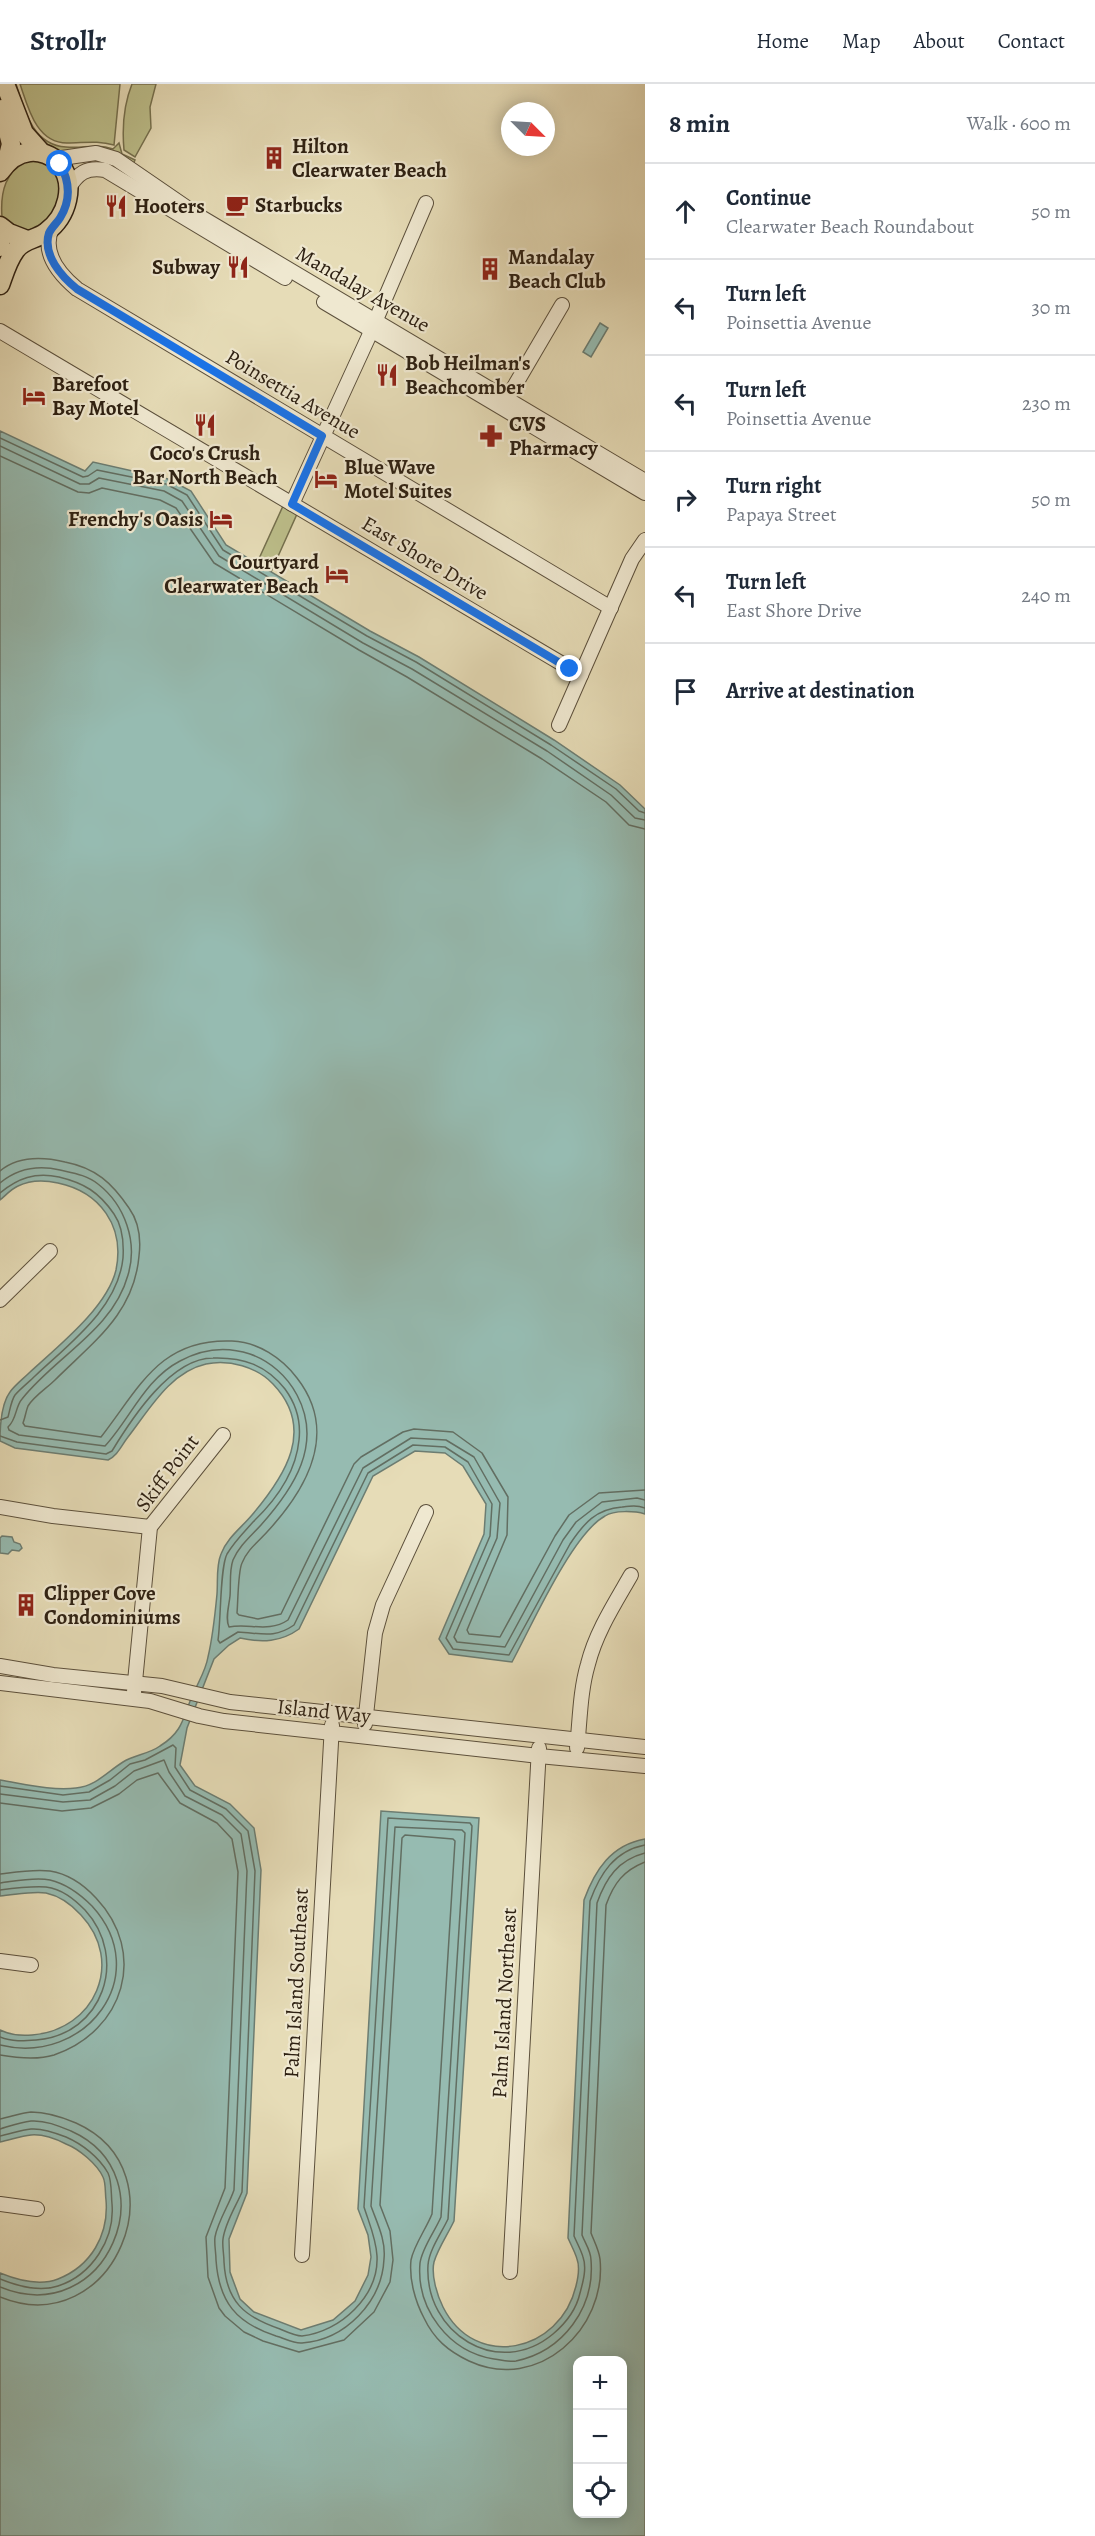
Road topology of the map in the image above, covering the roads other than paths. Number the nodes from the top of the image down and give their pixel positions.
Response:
1 (5, 84) edge
2 (0, 104) edge
3 (48, 156) junction
4 (3, 168) edge
5 (68, 189) junction
6 (426, 203) dead end
7 (0, 226) edge
8 (52, 228) junction
9 (0, 234) edge
10 (29, 240) junction
11 (0, 247) edge
12 (0, 285) edge
13 (77, 289) junction
14 (562, 305) dead end
15 (373, 324) junction
16 (0, 331) edge
17 (504, 403) junction
18 (322, 436) junction
19 (645, 481) edge
20 (645, 493) edge
21 (292, 504) junction
22 (645, 540) edge
23 (611, 608) junction
24 (581, 675) junction
25 (559, 725) dead end
26 (50, 1251) dead end
27 (0, 1300) edge
28 (223, 1435) dead end
29 (0, 1507) edge
30 (426, 1512) dead end
31 (150, 1527) junction
32 (631, 1575) dead end
33 (0, 1666) edge
34 (0, 1683) edge
35 (135, 1683) junction
36 (134, 1699) junction
37 (333, 1714) junction
38 (366, 1718) junction
39 (332, 1733) junction
40 (364, 1737) junction
41 (540, 1737) junction
42 (578, 1741) junction
43 (645, 1747) edge
44 (539, 1756) junction
45 (577, 1760) junction
46 (645, 1766) edge
47 (0, 1961) edge
48 (31, 1965) dead end
49 (0, 2205) edge
50 (37, 2209) dead end
51 (302, 2255) dead end
52 (510, 2272) dead end

1 - 3 main road
2 - 4 main road
3 - 4 main road
3 - 5 main road
3 - 15 street, Mandalay Avenue
5 - 8 main road
5 - 15 street, Mandalay Avenue
6 - 15 street
7 - 10 main road
8 - 10 main road
8 - 13 street, Poinsettia Avenue
9 - 11 main road
10 - 12 main road
10 - 13 street, Poinsettia Avenue
13 - 18 street, Poinsettia Avenue
14 - 17 street
15 - 17 street, Mandalay Avenue
15 - 18 street
16 - 21 street, East Shore Drive
17 - 19 street, Mandalay Avenue
17 - 20 street, Mandalay Avenue
18 - 21 street
18 - 23 street, Poinsettia Avenue
21 - 24 street, East Shore Drive
22 - 23 street
23 - 24 street
24 - 25 street
26 - 27 street
28 - 31 street, Skiff Point
29 - 31 street
30 - 38 street
31 - 35 street, Skiff Point
32 - 42 street
33 - 35 street, Island Way
34 - 36 street, Island Way
35 - 36 street, Skiff Point
35 - 37 street, Island Way
36 - 39 street, Island Way
37 - 38 street, Island Way
37 - 39 street, Palm Island Southeast
38 - 40 street
38 - 41 street, Island Way
39 - 40 street, Island Way
39 - 51 street, Palm Island Southeast
40 - 44 street, Island Way
41 - 42 street, Island Way
41 - 44 street, Palm Island Northeast
42 - 43 street, Island Way
42 - 45 street
44 - 45 street, Island Way
44 - 52 street, Palm Island Northeast
45 - 46 street, Island Way
47 - 48 street
49 - 50 street

